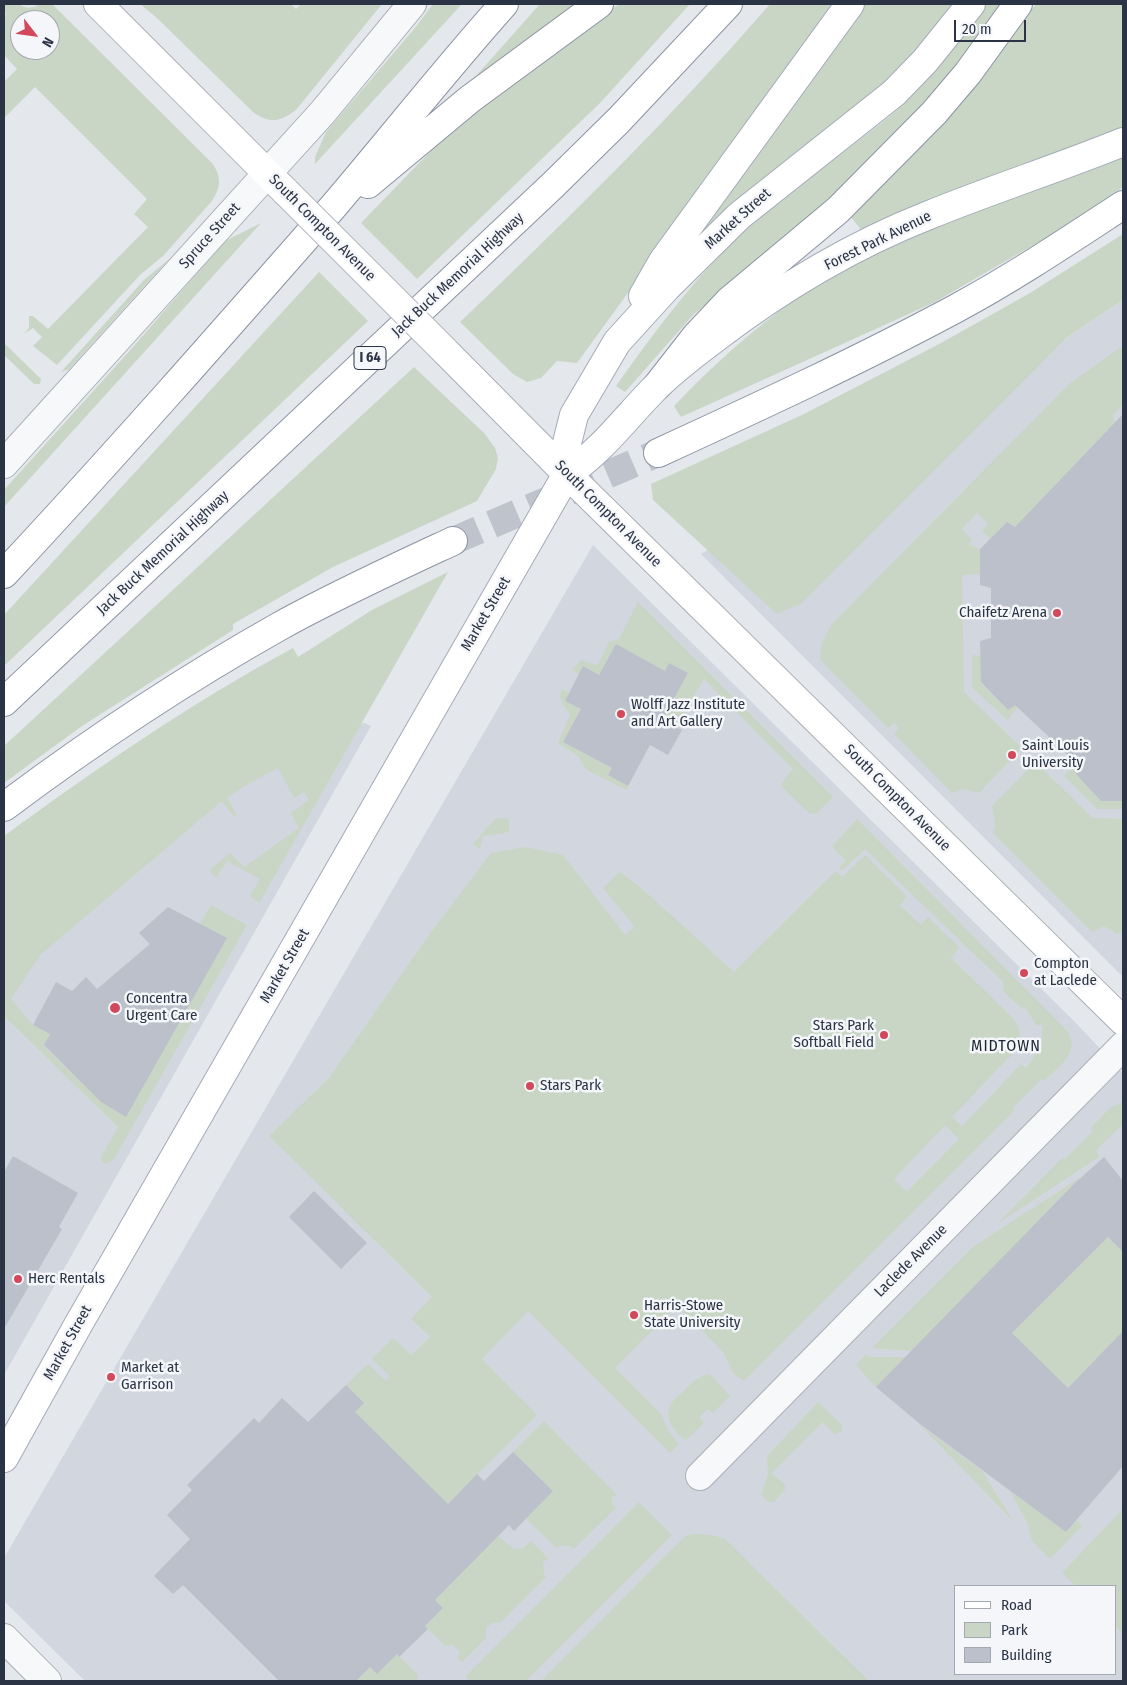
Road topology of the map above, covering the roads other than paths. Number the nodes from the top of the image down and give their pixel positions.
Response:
1 (412, 4) edge
2 (504, 4) edge
3 (599, 4) edge
4 (850, 4) edge
5 (971, 4) edge
6 (1018, 4) edge
7 (728, 5) edge
8 (107, 13) edge
9 (1123, 142) edge
10 (267, 173) junction
11 (1123, 205) edge
12 (331, 208) junction
13 (617, 342) junction
14 (657, 386) junction
15 (658, 453) tunnel mouth
16 (4, 464) edge
17 (567, 474) junction
18 (454, 540) tunnel mouth
19 (4, 574) edge
20 (4, 702) edge
21 (4, 807) edge
22 (1123, 1021) edge
23 (1123, 1046) edge
24 (4, 1458) edge
25 (700, 1476) dead end
26 (4, 1638) edge
27 (47, 1681) edge

1 - 10 street, Spruce Street
2 - 12 main road
3 - 12 main road
4 - 13 main road
5 - 13 main road, Market Street
6 - 14 main road
7 - 20 main road, Jack Buck Memorial Highway / I 64
8 - 10 main road, South Compton Avenue
9 - 14 main road, Forest Park Avenue
10 - 16 street, Spruce Street
10 - 17 main road, South Compton Avenue, bridge
11 - 15 main road
12 - 19 main road
13 - 17 main road, Market Street
14 - 17 main road, Market Street
17 - 22 main road, South Compton Avenue
17 - 24 main road, Market Street
18 - 21 main road
23 - 25 street, Laclede Avenue
26 - 27 street

